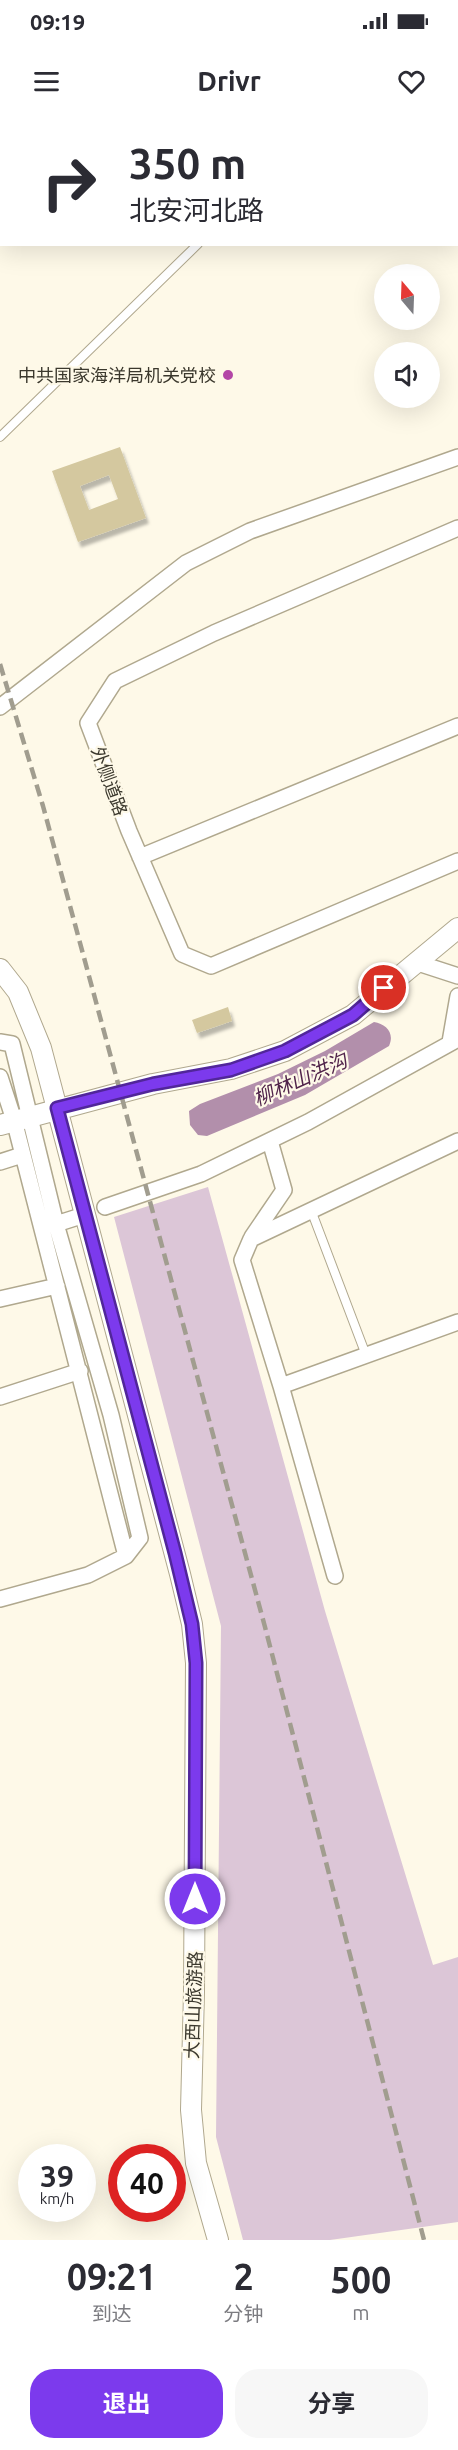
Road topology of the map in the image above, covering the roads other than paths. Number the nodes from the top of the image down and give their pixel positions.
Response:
1 (196, 246) edge
2 (0, 437) edge
3 (458, 457) edge
4 (458, 528) edge
5 (0, 707) edge
6 (458, 726) edge
7 (140, 857) junction
8 (458, 861) edge
9 (458, 927) edge
10 (415, 962) junction
11 (0, 969) edge
12 (458, 976) edge
13 (458, 996) edge
14 (454, 1040) edge
15 (0, 1042) edge
16 (0, 1077) edge
17 (57, 1108) junction
18 (15, 1120) edge
19 (270, 1141) junction
20 (458, 1141) edge
21 (22, 1155) junction
22 (0, 1162) edge
23 (105, 1208) dead end
24 (311, 1210) junction
25 (78, 1217) dead end
26 (56, 1224) junction
27 (251, 1239) junction
28 (57, 1286) junction
29 (0, 1299) edge
30 (458, 1322) edge
31 (366, 1355) junction
32 (80, 1371) junction
33 (281, 1386) junction
34 (0, 1397) edge
35 (126, 1556) junction
36 (335, 1576) dead end
37 (0, 1599) edge
38 (218, 2240) edge

1 - 2 lane
3 - 5 street
4 - 7 street, 外侧道路
6 - 7 street
7 - 8 street, 外侧道路
9 - 10 street
10 - 12 street
10 - 17 street
11 - 17 street, 大西山旅游路
13 - 14 street
14 - 19 street
15 - 18 street
16 - 18 street
17 - 18 street
17 - 38 street, 大西山旅游路
18 - 21 street
18 - 26 street
19 - 23 street
19 - 27 street
20 - 24 street
21 - 22 street
21 - 28 street
24 - 27 street
24 - 31 lane
25 - 26 street
26 - 35 street
27 - 33 street
28 - 29 street
28 - 32 street
30 - 31 street
31 - 33 street
32 - 34 street
32 - 35 street
33 - 36 street
35 - 37 street

